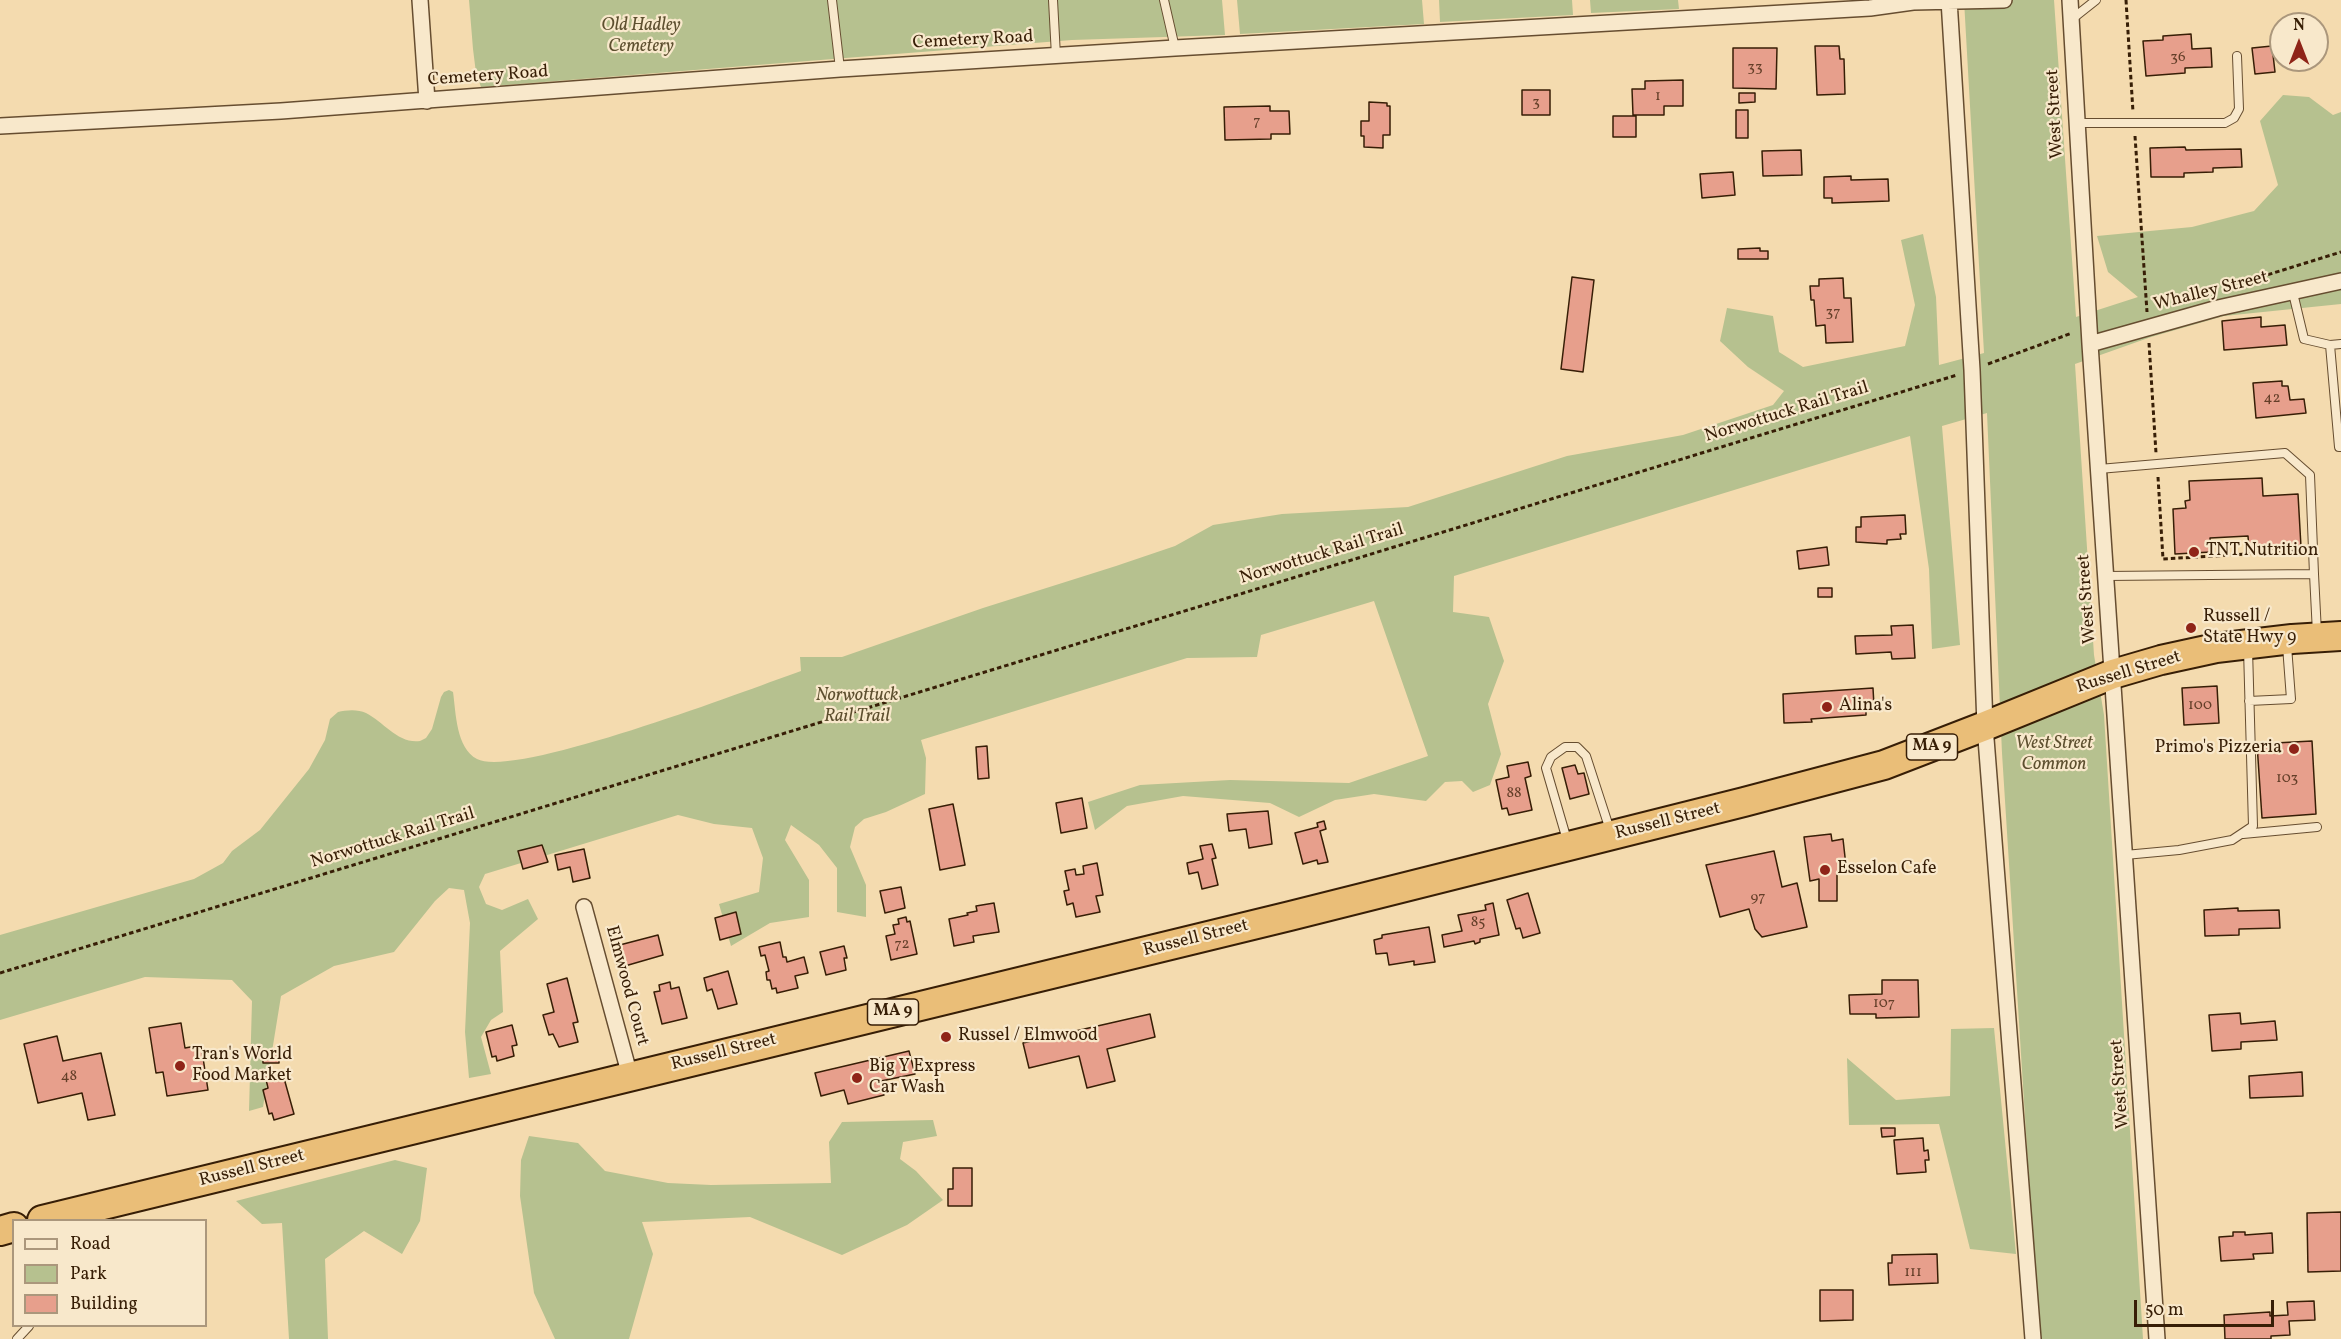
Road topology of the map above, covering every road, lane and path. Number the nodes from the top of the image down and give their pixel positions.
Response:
1 (420, 0) edge
2 (832, 0) edge
3 (1053, 0) edge
4 (1164, 0) edge
5 (1950, 0) edge
6 (2004, 0) edge
7 (2070, 0) edge
8 (2096, 0) edge
9 (2126, 0) edge
10 (2071, 20) junction
11 (1175, 48) junction
12 (1056, 56) junction
13 (2237, 56) dead end
14 (840, 69) junction
15 (428, 101) junction
16 (2077, 123) junction
17 (2134, 124) junction
18 (0, 126) edge
19 (2341, 252) edge
20 (2341, 281) edge
21 (2221, 289) dead end
22 (2293, 293) junction
23 (2155, 309) dead end
24 (2147, 312) junction
25 (2148, 319) dead end
26 (2089, 328) junction
27 (2149, 341) dead end
28 (2090, 344) junction
29 (2341, 344) edge
30 (2330, 345) junction
31 (1972, 370) junction
32 (2337, 396) edge
33 (2341, 447) edge
34 (2157, 465) junction
35 (2099, 470) junction
36 (2313, 550) junction
37 (2314, 574) junction
38 (2106, 576) junction
39 (2329, 637) edge
40 (2286, 640) junction
41 (2248, 644) junction
42 (2113, 674) junction
43 (2249, 701) junction
44 (1985, 726) junction
45 (2317, 827) dead end
46 (2241, 834) junction
47 (1612, 836) junction
48 (1569, 847) junction
49 (2125, 855) junction
50 (584, 907) dead end
51 (0, 973) edge
52 (630, 1076) junction
53 (80, 1216) edge
54 (57, 1219) edge
55 (28, 1327) edge
56 (17, 1339) edge
57 (2033, 1339) edge
58 (2157, 1339) edge

1 - 15 street
2 - 14 lane
3 - 12 lane
4 - 11 lane
5 - 6 street, Cemetery Road
5 - 11 street, Cemetery Road
5 - 31 street
7 - 10 street, West Street
8 - 10 lane
9 - 17 path
10 - 16 street, West Street
11 - 12 street, Cemetery Road
12 - 14 street, Cemetery Road
13 - 17 lane
14 - 15 street, Cemetery Road
15 - 18 street, Cemetery Road
16 - 17 lane
16 - 26 street, West Street
17 - 24 path
19 - 21 path
20 - 22 street, Whalley Street
22 - 28 street, Whalley Street
22 - 30 lane
23 - 24 path
24 - 25 path
26 - 28 street, West Street
26 - 31 path, Norwottuck Rail Trail
27 - 34 path
28 - 35 street, West Street
29 - 30 lane
30 - 32 lane
31 - 44 street
31 - 51 path, Norwottuck Rail Trail
32 - 33 lane
34 - 35 lane
34 - 36 lane
34 - 36 path
35 - 38 street, West Street
36 - 37 lane
37 - 38 lane
37 - 39 lane
38 - 42 street, West Street
39 - 40 highway, Russell Street / MA 9
40 - 41 highway, Russell Street / MA 9
40 - 43 lane
41 - 42 highway, Russell Street / MA 9
41 - 43 lane
42 - 44 highway, Russell Street / MA 9
42 - 49 street, West Street
43 - 46 lane
44 - 47 highway, Russell Street / MA 9
44 - 57 street
45 - 46 lane
46 - 49 lane
47 - 48 highway, Russell Street / MA 9
47 - 48 lane
48 - 52 highway, Russell Street / MA 9
49 - 58 street, West Street
50 - 52 street, Elmwood Court
52 - 53 highway, Russell Street / MA 9
53 - 54 highway, Russell Street / MA 9
55 - 56 lane

